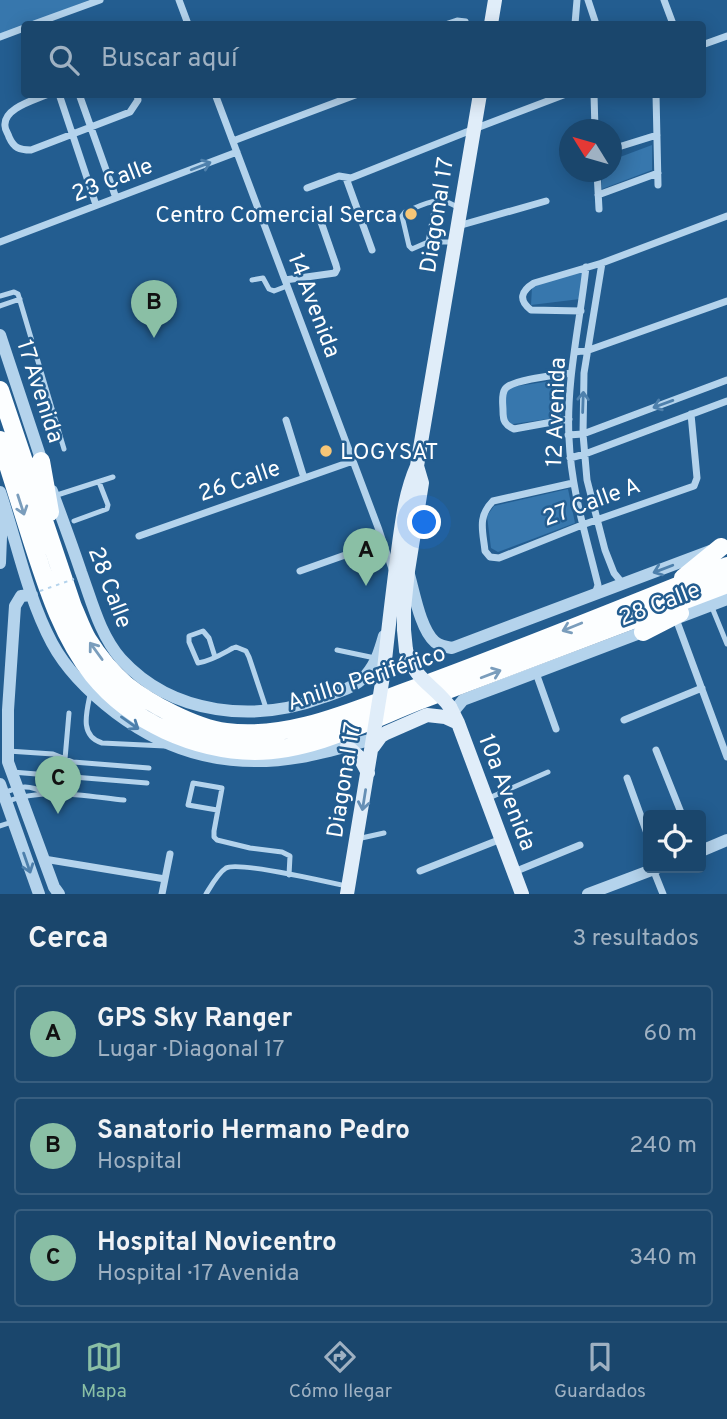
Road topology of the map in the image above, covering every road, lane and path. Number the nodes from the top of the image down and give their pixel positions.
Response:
1 (100, 0) edge
2 (179, 0) edge
3 (495, 0) edge
4 (577, 0) edge
5 (587, 0) edge
6 (664, 0) edge
7 (53, 21) edge
8 (187, 21) edge
9 (492, 21) edge
10 (575, 21) edge
11 (595, 21) edge
12 (672, 21) edge
13 (21, 29) edge
14 (727, 36) edge
15 (0, 37) edge
16 (706, 44) edge
17 (39, 98) edge
18 (60, 98) edge
19 (80, 98) edge
20 (137, 98) edge
21 (217, 98) edge
22 (347, 98) edge
23 (479, 98) edge
24 (555, 98) edge
25 (594, 98) edge
26 (656, 98) edge
27 (595, 119) edge
28 (90, 127) junction
29 (474, 129) junction
30 (72, 135) junction
31 (657, 135) junction
32 (233, 141) junction
33 (622, 146) edge
34 (237, 152) junction
35 (658, 173) junction
36 (346, 178) junction
37 (597, 182) edge
38 (658, 185) dead end
39 (307, 188) dead end
40 (598, 195) junction
41 (116, 198) junction
42 (436, 200) junction
43 (546, 201) dead end
44 (96, 205) junction
45 (599, 209) dead end
46 (460, 210) junction
47 (727, 216) edge
48 (321, 222) dead end
49 (458, 226) junction
50 (0, 242) edge
51 (428, 242) junction
52 (455, 242) junction
53 (372, 250) dead end
54 (602, 262) junction
55 (586, 267) junction
56 (252, 281) dead end
57 (286, 283) junction
58 (0, 296) edge
59 (20, 299) junction
60 (727, 301) edge
61 (0, 306) edge
62 (581, 311) junction
63 (0, 335) edge
64 (589, 350) junction
65 (575, 352) junction
66 (571, 373) junction
67 (727, 380) edge
68 (0, 390) edge
69 (727, 401) edge
70 (691, 414) junction
71 (569, 419) junction
72 (286, 420) dead end
73 (583, 433) junction
74 (568, 435) junction
75 (0, 440) edge
76 (64, 449) dead end
77 (585, 454) junction
78 (570, 458) junction
79 (41, 461) junction
80 (353, 461) junction
81 (417, 466) junction
82 (113, 477) dead end
83 (304, 478) junction
84 (99, 481) junction
85 (573, 483) junction
86 (1, 496) edge
87 (54, 496) junction
88 (597, 520) junction
89 (75, 521) dead end
90 (582, 526) junction
91 (379, 530) junction
92 (138, 536) dead end
93 (400, 536) junction
94 (382, 542) junction
95 (724, 546) edge
96 (0, 563) edge
97 (727, 566) edge
98 (300, 571) dead end
99 (408, 571) junction
100 (67, 575) junction
101 (394, 578) junction
102 (624, 584) junction
103 (727, 586) edge
104 (667, 589) junction
105 (36, 593) junction
106 (593, 596) junction
107 (727, 599) edge
108 (712, 605) junction
109 (7, 619) edge
110 (676, 619) junction
111 (643, 632) junction
112 (727, 644) edge
113 (337, 650) dead end
114 (215, 657) junction
115 (384, 671) junction
116 (536, 673) junction
117 (421, 680) junction
118 (125, 684) junction
119 (702, 688) junction
120 (90, 692) junction
121 (267, 711) junction
122 (69, 713) dead end
123 (454, 714) junction
124 (624, 720) dead end
125 (556, 729) dead end
126 (373, 740) junction
127 (347, 746) junction
128 (178, 748) junction
129 (656, 750) dead end
130 (8, 751) junction
131 (727, 757) edge
132 (65, 759) junction
133 (149, 768) dead end
134 (12, 772) junction
135 (548, 772) dead end
136 (368, 773) junction
137 (627, 778) dead end
138 (147, 783) dead end
139 (2, 791) edge
140 (19, 792) junction
141 (486, 799) junction
142 (124, 800) dead end
143 (217, 810) junction
144 (680, 810) edge
145 (643, 822) edge
146 (6, 824) edge
147 (384, 833) dead end
148 (357, 839) junction
149 (501, 839) junction
150 (727, 840) edge
151 (580, 845) dead end
152 (706, 849) edge
153 (170, 854) dead end
154 (44, 859) junction
155 (419, 871) dead end
156 (514, 872) junction
157 (644, 873) edge
158 (656, 873) edge
159 (289, 875) junction
160 (165, 879) junction
161 (348, 891) edge
162 (39, 894) edge
163 (59, 894) edge
164 (162, 894) edge
165 (206, 894) edge
166 (522, 894) edge
167 (588, 894) edge
168 (663, 894) edge

1 - 7 street
2 - 8 street
3 - 9 main road
4 - 10 street
5 - 11 street
6 - 12 street
13 - 15 street
14 - 16 street
17 - 30 street
18 - 30 street
19 - 28 street
20 - 28 street
21 - 32 street, 14 Avenida
22 - 32 street
23 - 29 main road, Diagonal 17
24 - 29 street
25 - 27 street
26 - 31 street
28 - 30 street
28 - 41 street
29 - 36 street
29 - 46 main road, Diagonal 17
30 - 44 street
31 - 33 street
31 - 35 street
32 - 34 street, 14 Avenida
41 -> 34 street, 23 Calle
34 - 57 street, 14 Avenida
35 - 38 street
35 - 40 street
36 - 39 street
36 - 53 street
37 - 40 street
40 - 45 street
41 - 44 street, 23 Calle
42 - 46 lane
42 - 51 lane
42 - 51 lane
43 - 49 street
44 - 50 street, 23 Calle
46 - 49 main road, Diagonal 17
47 - 54 street
48 - 57 street
49 - 52 main road, Diagonal 17
51 - 52 lane
52 - 81 main road, Diagonal 17
54 - 55 street
54 - 64 street, 12 Avenida
55 - 62 street, 12 Avenida
55 - 62 street
56 - 57 lane
57 - 80 street, 14 Avenida
58 - 59 lane
59 - 61 lane
59 - 76 lane
60 - 64 street
62 - 65 street, 12 Avenida
63 - 79 street, 17 Avenida
64 - 65 street
73 -> 64 street, 12 Avenida
65 - 66 street, 12 Avenida
66 - 71 street, 12 Avenida
66 - 71 street
67 -> 73 street
68 - 100 highway, Anillo Periférico
69 - 70 street
70 - 77 street
70 - 88 street, 27 Calle A
71 - 74 street, 12 Avenida
72 - 83 street
73 - 74 street
73 - 77 street, 12 Avenida
74 - 78 street, 12 Avenida
75 -> 103 highway, Anillo Periférico
77 - 78 street
77 - 88 street, 12 Avenida
78 - 85 street, 12 Avenida
79 - 87 street, 28 Calle
79 - 100 highway
80 - 83 street, 26 Calle
80 - 91 street, 14 Avenida
81 - 93 main road, Diagonal 17
81 - 99 main road, Diagonal 17
82 - 84 lane
83 - 92 street, 26 Calle
84 - 87 lane
84 - 89 lane
85 - 90 street, 12 Avenida
85 - 90 street, 27 Calle A
86 - 96 street
86 - 105 street
87 - 121 street, 28 Calle
88 - 90 street, 27 Calle A
88 - 102 street, 12 Avenida
90 - 106 street, 12 Avenida
91 - 93 street
91 - 94 street, 14 Avenida
93 - 101 main road, Diagonal 17
94 - 98 street
94 - 101 street, 14 Avenida
95 -> 102 street, 28 Calle
95 - 104 highway
97 - 104 highway, Anillo Periférico
99 - 106 street, 28 Calle
99 - 117 main road, Diagonal 17, bridge
100 - 105 path, bridge
118 -> 100 highway, Anillo Periférico
101 - 115 main road, Diagonal 17
102 - 106 street, 28 Calle
103 - 111 highway
104 -> 118 highway, Anillo Periférico
105 - 109 street
105 - 120 street
107 - 108 street, 28 Calle
108 - 110 street, 28 Calle
108 - 112 lane
109 - 130 street
110 - 111 street, 28 Calle
110 - 119 street
111 - 116 street, 28 Calle
113 - 115 lane
114 - 114 lane
114 - 121 lane
115 - 117 highway
115 - 118 highway
115 - 121 street, 28 Calle
115 - 126 main road, Diagonal 17, bridge
116 - 123 street, 28 Calle
116 - 125 street
117 - 123 main road, Diagonal 17, bridge
119 - 124 street
119 - 131 street
120 -> 128 street
120 - 128 lane
122 - 132 lane
123 - 126 main road
123 - 141 main road, 10a Avenida
126 - 127 street
126 - 136 main road, Diagonal 17
127 - 128 street
127 - 136 main road
129 - 144 street
130 - 132 lane
130 - 134 street
132 - 133 lane
134 - 138 lane
134 - 140 street
135 - 141 lane
136 -> 148 main road, Diagonal 17
137 - 145 street
139 - 140 lane
139 - 146 street
140 - 142 lane
140 - 154 street
141 - 149 main road, 10a Avenida
143 - 143 lane
143 - 159 lane
146 -> 162 street
147 - 148 lane
148 - 161 main road, Diagonal 17
149 - 155 street
149 - 156 main road, 10a Avenida
150 - 152 street
151 - 156 street
153 - 160 street
154 - 160 street
154 - 163 street
156 - 166 main road, 10a Avenida
157 - 167 street
158 - 168 street
159 - 161 lane
159 - 165 lane
160 - 164 street

